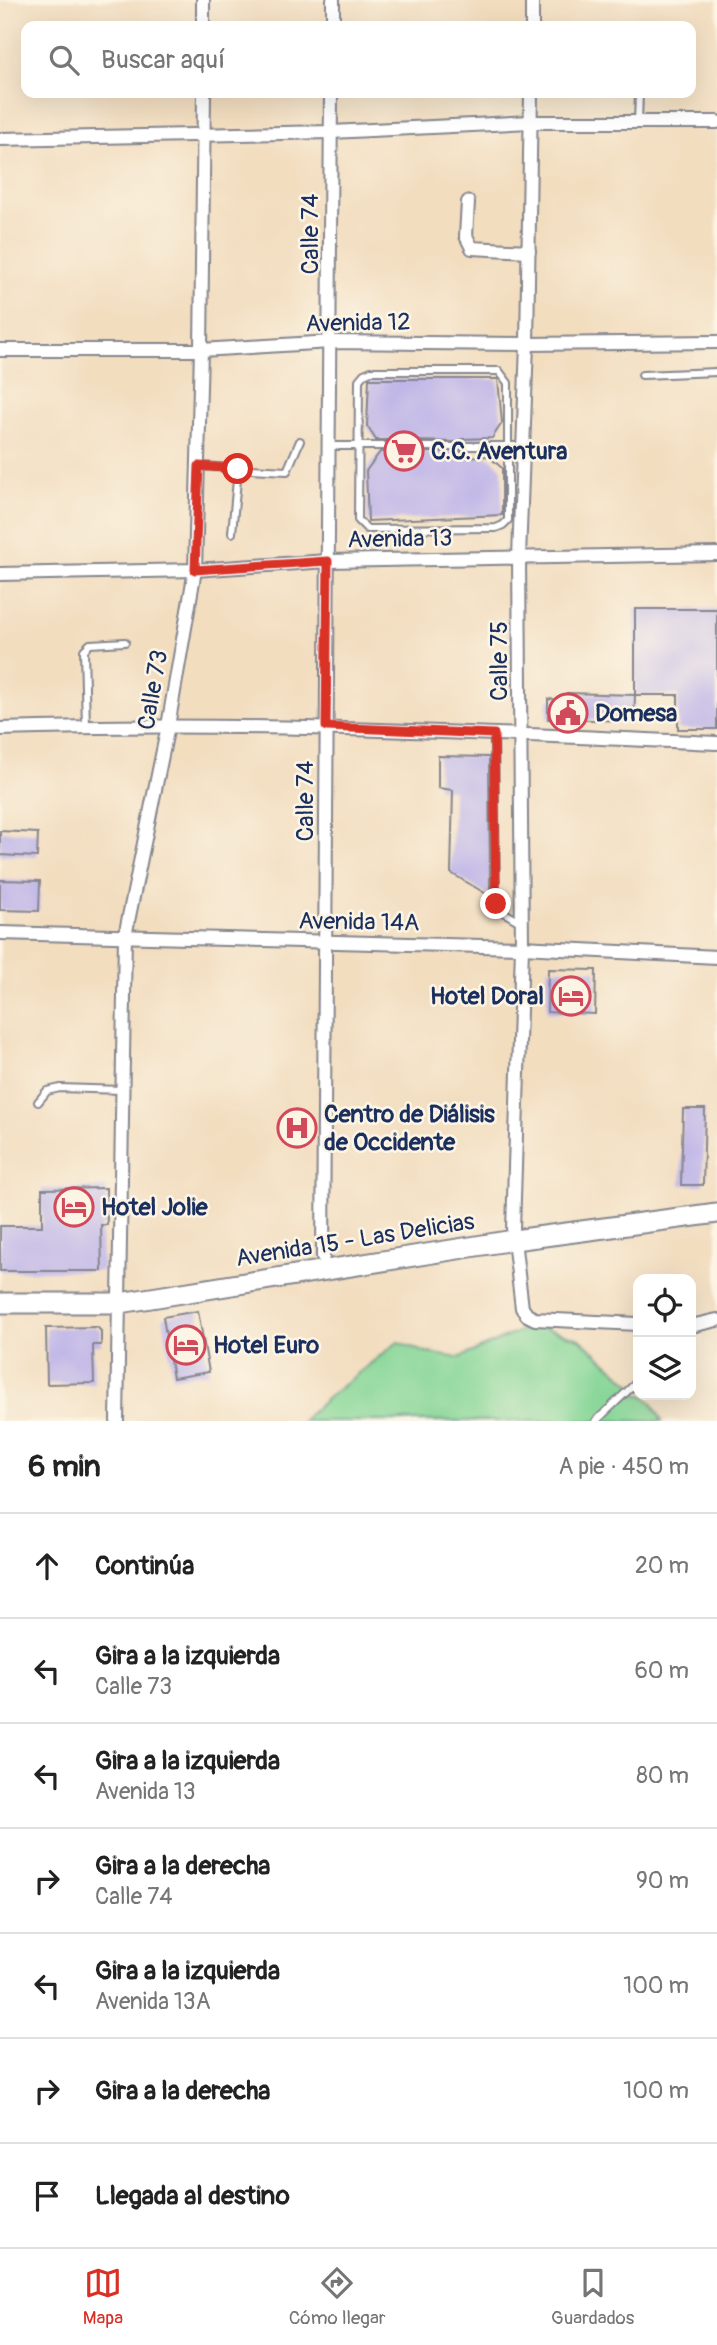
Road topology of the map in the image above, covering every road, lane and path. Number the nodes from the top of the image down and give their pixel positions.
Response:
1 (203, 0) edge
2 (333, 0) edge
3 (532, 0) edge
4 (203, 21) edge
5 (333, 21) edge
6 (532, 21) edge
7 (204, 98) edge
8 (331, 98) edge
9 (531, 98) edge
10 (639, 98) edge
11 (531, 122) junction
12 (638, 122) junction
13 (717, 122) edge
14 (331, 132) junction
15 (205, 136) junction
16 (0, 139) edge
17 (468, 202) dead end
18 (528, 251) junction
19 (331, 342) junction
20 (717, 342) edge
21 (527, 344) junction
22 (0, 350) edge
23 (201, 350) junction
24 (717, 372) edge
25 (642, 375) dead end
26 (300, 441) dead end
27 (329, 446) junction
28 (357, 446) junction
29 (400, 446) dead end
30 (409, 446) dead end
31 (508, 446) junction
32 (523, 446) junction
33 (199, 466) junction
34 (238, 469) junction
35 (232, 533) dead end
36 (717, 554) edge
37 (519, 556) junction
38 (328, 561) junction
39 (195, 570) junction
40 (0, 574) edge
41 (125, 642) dead end
42 (86, 726) junction
43 (168, 726) junction
44 (326, 727) junction
45 (0, 729) edge
46 (494, 734) junction
47 (520, 735) junction
48 (717, 743) edge
49 (522, 923) junction
50 (0, 933) edge
51 (125, 936) junction
52 (326, 943) junction
53 (522, 947) junction
54 (717, 957) edge
55 (122, 1090) junction
56 (38, 1102) dead end
57 (717, 1204) edge
58 (717, 1213) edge
59 (514, 1234) junction
60 (323, 1257) junction
61 (0, 1292) edge
62 (116, 1298) junction
63 (0, 1303) edge
64 (717, 1320) edge
65 (633, 1324) edge
66 (696, 1327) edge
67 (633, 1386) edge
68 (109, 1421) edge
69 (117, 1421) edge
70 (596, 1421) edge

1 - 4 street
2 - 5 street
3 - 6 street
7 - 15 street, Calle 73
8 - 14 street, Calle 74
9 - 11 street, Calle 75
10 - 12 lane
11 - 12 street
11 - 14 street
11 - 18 street, Calle 75
12 - 13 street
14 - 15 street
14 - 19 street, Calle 74
15 - 16 street
15 - 23 street, Calle 73
17 - 18 street
18 - 21 street, Calle 75
19 - 21 street, Avenida 12
19 - 23 street, Avenida 12
19 - 27 street, Calle 74
20 - 21 street, Avenida 12
21 - 32 street, Calle 75
22 - 23 street, Avenida 12
23 - 33 street, Calle 73
24 - 25 lane
26 - 34 lane
27 - 28 lane
27 - 38 street, Calle 74
28 - 29 lane
28 - 31 lane
28 - 31 lane
30 - 31 lane
31 - 32 lane
32 - 37 street, Calle 75
33 - 34 lane
33 - 39 street, Calle 73
34 - 35 lane
36 - 37 street, Avenida 13
37 - 38 street, Avenida 13
37 - 47 street, Calle 75
38 - 39 street, Avenida 13
38 - 44 street, Calle 74
39 - 40 street, Avenida 13
39 - 43 street, Calle 73
41 - 42 lane
42 - 43 street
42 - 45 street
43 - 44 street
43 - 51 street, Calle 73
44 - 46 street
44 - 52 street, Calle 74
46 - 47 street
46 - 49 lane
47 - 48 street
47 - 49 street, Calle 75
49 - 53 street, Calle 75
50 - 51 street, Avenida 14A
51 - 52 street, Avenida 14A
51 - 55 street, Calle 73
52 - 53 street, Avenida 14A
52 - 60 street, Calle 74
53 - 54 street, Avenida 14A
53 - 59 street, Calle 75
55 - 56 lane
55 - 62 street, Calle 73
57 - 59 main road
58 - 59 main road, Avenida 15 - Las Delicias
59 - 60 main road
59 - 62 main road, Avenida 15 - Las Delicias
59 - 65 street, Calle 75
60 - 62 main road
61 - 62 main road
62 - 63 main road, Avenida 15 - Las Delicias
62 - 68 street
62 - 69 street
64 - 66 street
67 - 70 lane

